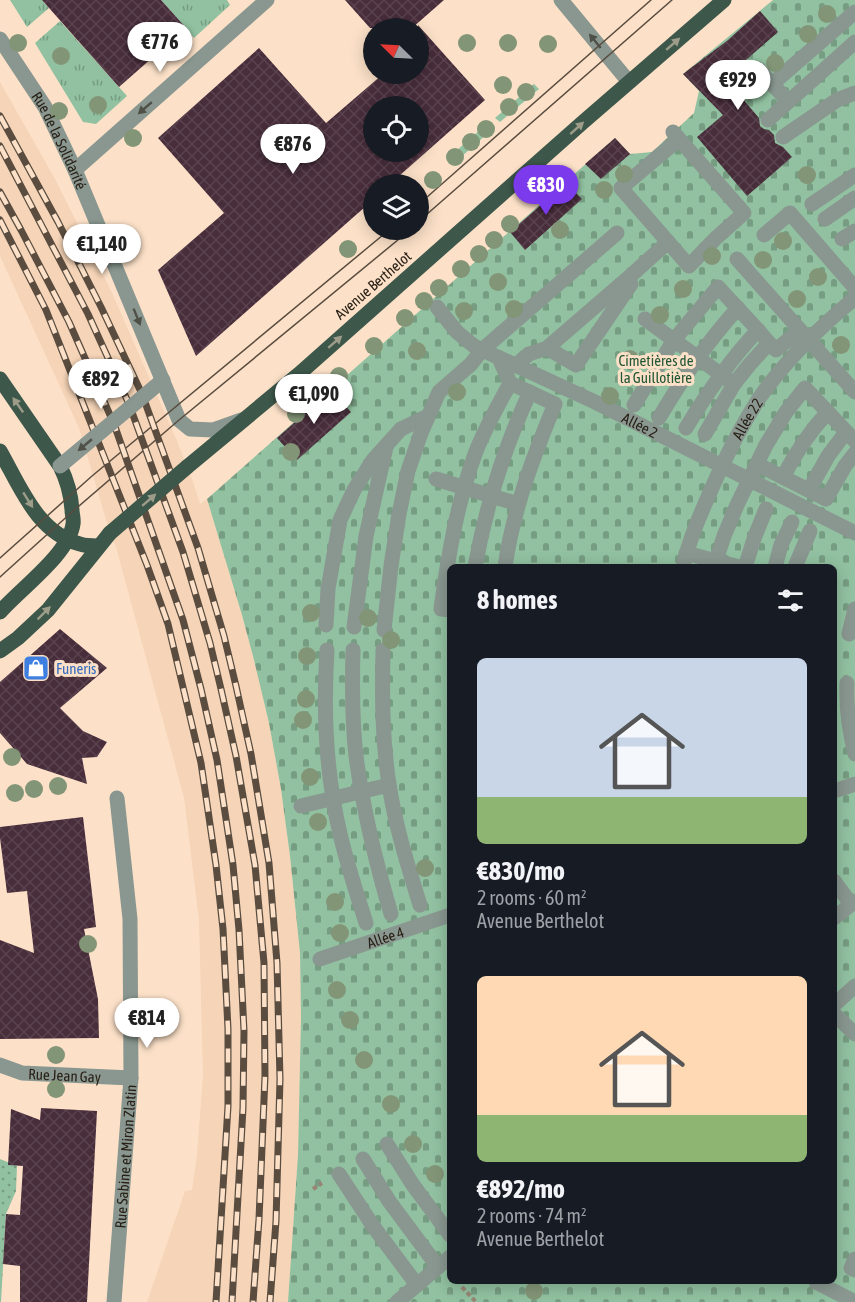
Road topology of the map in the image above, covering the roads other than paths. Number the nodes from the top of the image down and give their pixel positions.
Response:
1 (267, 0) edge
2 (561, 0) edge
3 (724, 0) edge
4 (855, 12) edge
5 (0, 39) edge
6 (855, 42) edge
7 (758, 69) dead end
8 (629, 82) junction
9 (855, 82) edge
10 (772, 84) junction
11 (855, 93) edge
12 (837, 100) junction
13 (788, 101) junction
14 (768, 120) dead end
15 (783, 136) dead end
16 (75, 170) junction
17 (855, 175) edge
18 (855, 198) edge
19 (812, 204) dead end
20 (825, 219) dead end
21 (617, 233) dead end
22 (764, 235) dead end
23 (668, 242) junction
24 (737, 260) dead end
25 (627, 279) junction
26 (855, 288) edge
27 (855, 298) edge
28 (437, 307) dead end
29 (738, 308) junction
30 (586, 314) junction
31 (645, 319) dead end
32 (602, 326) junction
33 (571, 328) junction
34 (758, 330) junction
35 (805, 335) junction
36 (674, 340) junction
37 (769, 342) junction
38 (591, 343) junction
39 (547, 348) junction
40 (482, 350) junction
41 (698, 357) junction
42 (498, 358) junction
43 (515, 366) junction
44 (721, 374) junction
45 (0, 379) edge
46 (163, 381) junction
47 (510, 383) junction
48 (735, 384) junction
49 (530, 392) junction
50 (855, 392) edge
51 (634, 405) dead end
52 (828, 412) junction
53 (428, 417) junction
54 (659, 418) dead end
55 (242, 420) junction
56 (686, 428) dead end
57 (705, 434) dead end
58 (851, 436) edge
59 (387, 445) junction
60 (0, 451) edge
61 (855, 453) edge
62 (757, 464) junction
63 (60, 466) junction
64 (722, 466) junction
65 (783, 477) junction
66 (436, 479) dead end
67 (749, 480) junction
68 (464, 487) junction
69 (808, 490) junction
70 (491, 495) junction
71 (518, 504) junction
72 (766, 509) dead end
73 (792, 522) dead end
74 (810, 531) dead end
75 (855, 532) edge
76 (67, 540) junction
77 (98, 546) junction
78 (684, 560) edge
79 (448, 564) edge
80 (477, 564) edge
81 (506, 564) edge
82 (715, 564) edge
83 (746, 564) edge
84 (776, 564) edge
85 (796, 564) edge
86 (447, 567) edge
87 (855, 609) edge
88 (447, 610) edge
89 (0, 612) edge
90 (326, 625) dead end
91 (354, 627) dead end
92 (384, 630) dead end
93 (849, 634) dead end
94 (327, 650) dead end
95 (353, 650) dead end
96 (383, 650) dead end
97 (0, 651) edge
98 (847, 683) dead end
99 (846, 724) edge
100 (855, 754) edge
101 (855, 783) edge
102 (389, 785) junction
103 (837, 789) edge
104 (362, 792) junction
105 (117, 798) dead end
106 (334, 798) junction
107 (301, 806) dead end
108 (837, 884) edge
109 (853, 903) edge
110 (420, 905) dead end
111 (391, 914) dead end
112 (447, 916) edge
113 (837, 916) edge
114 (366, 923) dead end
115 (320, 959) dead end
116 (854, 989) edge
117 (837, 1003) edge
118 (837, 1017) edge
119 (855, 1034) edge
120 (0, 1065) edge
121 (131, 1078) junction
122 (387, 1144) dead end
123 (363, 1159) dead end
124 (339, 1174) dead end
125 (447, 1231) edge
126 (855, 1259) edge
127 (447, 1260) edge
128 (438, 1267) junction
129 (855, 1270) edge
130 (820, 1284) edge
131 (417, 1285) junction
132 (114, 1302) edge
133 (397, 1302) edge
134 (855, 1302) edge

1 -> 16 street
8 -> 2 street
8 -> 3 main road, Avenue Berthelot
4 - 10 street
5 - 16 street, Rue de la Solidarité
6 - 13 street
7 - 10 street
55 -> 8 main road, Avenue Berthelot
9 - 12 street
10 - 13 street
11 - 12 street
12 - 15 street
13 - 14 street
16 -> 46 street, Rue de la Solidarité
17 - 19 street
18 - 20 street
21 - 40 street
22 - 26 street
23 - 23 street
23 - 25 street
24 - 35 street
25 - 30 street
25 - 32 street
27 - 35 street, Allée 22
28 - 40 street, Allée 2
29 - 34 street
29 - 36 street
29 - 41 street
30 - 32 street
30 - 33 street
31 - 36 street
32 - 38 street
33 - 38 street
33 - 39 street
34 - 37 street
34 - 44 street
35 - 37 street
35 - 50 street
35 - 64 street, Allée 22
36 - 41 street
36 - 51 street
37 - 48 street
38 - 39 street
39 - 43 street
40 - 42 street, Allée 2
40 - 53 street
41 - 44 street
41 - 54 street
42 - 43 street, Allée 2
42 - 47 street
43 - 64 street, Allée 2
44 - 48 street
44 - 56 street
63 -> 45 main road
46 - 55 street, Rue de la Solidarité
46 -> 63 street, bridge
47 - 49 street
47 - 68 street
48 - 57 street
49 - 70 street
49 - 71 street
52 - 58 street
52 - 62 street
52 - 65 street
53 - 59 street
53 - 92 street
77 -> 55 main road, Avenue Berthelot, bridge
58 - 69 street
59 - 90 street
59 - 91 street
60 -> 76 main road
61 - 69 street
62 - 65 street
62 - 67 street
63 - 76 main road
64 - 67 street, Allée 2
64 - 78 street, Allée 22
65 - 69 street
66 - 68 street
67 - 75 street, Allée 2
67 - 82 street
68 - 70 street
68 - 79 street
70 - 71 street
70 - 80 street
71 - 81 street
72 - 83 street
73 - 84 street
74 - 85 street
76 - 77 main road
76 - 89 main road
97 -> 77 main road, Avenue Berthelot
78 - 82 street
86 - 88 street
87 - 93 street
94 - 106 street
95 - 104 street
96 - 102 street
98 - 99 street
99 - 100 street
101 - 103 street
102 - 104 street
102 - 110 street
104 - 106 street
104 - 111 street
105 - 121 street, Rue Sabine et Miron Zlatin
106 - 107 street
106 - 114 street
108 - 109 street
109 - 113 street
112 - 115 street, Allée 4
116 - 117 street
118 - 119 street
120 - 121 street, Rue Jean Gay
121 - 132 street, Rue Sabine et Miron Zlatin
122 - 125 street
123 - 128 street
124 - 131 street
126 - 129 street
127 - 128 street
128 - 131 street
130 - 134 street
131 - 133 street

